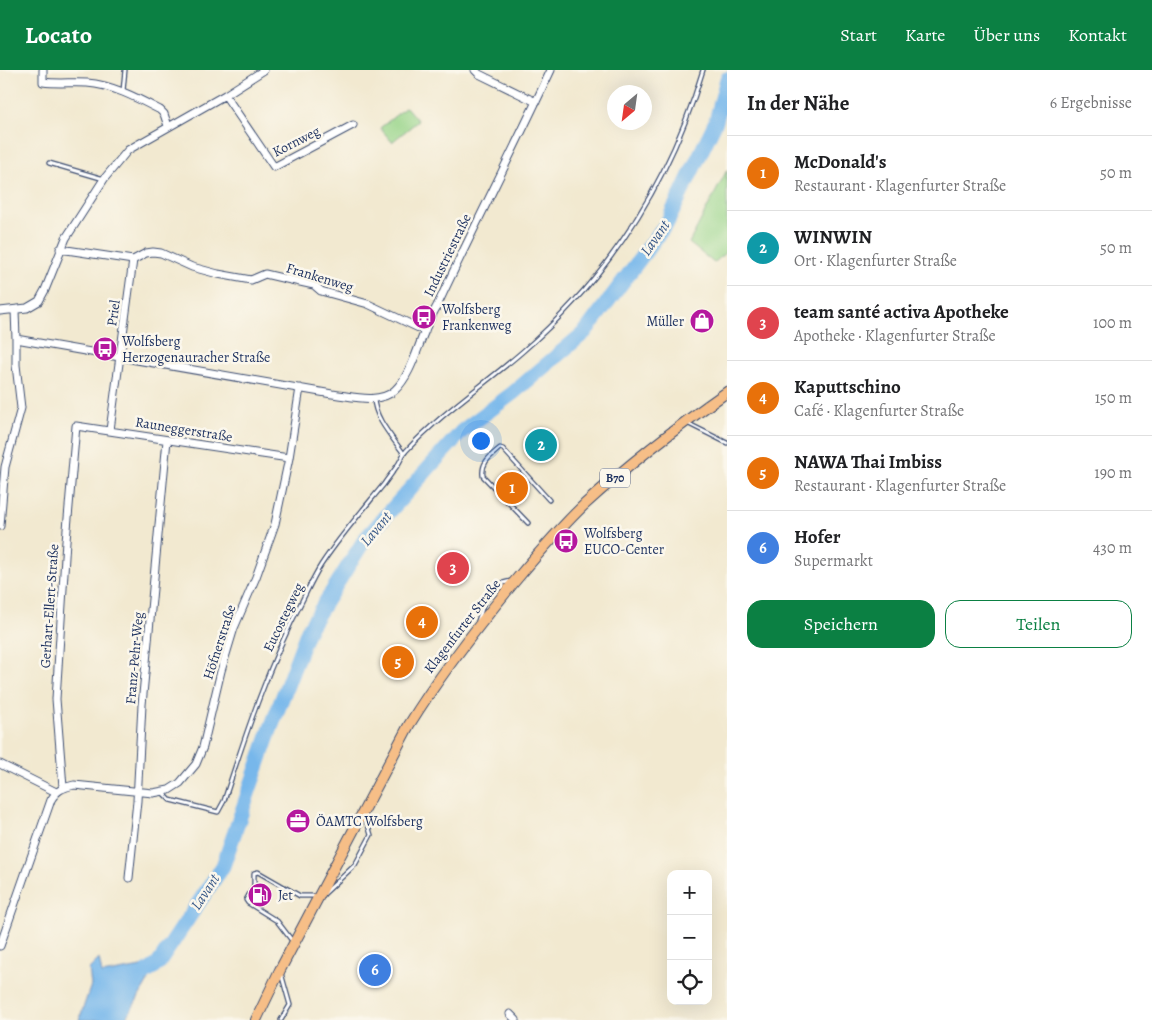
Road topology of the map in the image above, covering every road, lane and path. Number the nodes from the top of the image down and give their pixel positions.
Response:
1 (43, 70) edge
2 (125, 70) edge
3 (264, 70) edge
4 (475, 70) edge
5 (551, 70) edge
6 (703, 70) edge
7 (123, 91) junction
8 (225, 95) junction
9 (536, 102) junction
10 (353, 125) dead end
11 (168, 126) junction
12 (49, 163) dead end
13 (104, 180) junction
14 (60, 249) junction
15 (133, 260) junction
16 (15, 310) junction
17 (0, 311) edge
18 (424, 331) junction
19 (16, 339) junction
20 (119, 357) junction
21 (300, 388) junction
22 (727, 392) edge
23 (374, 398) junction
24 (684, 422) junction
25 (76, 426) joint
26 (110, 430) junction
27 (167, 440) junction
28 (727, 443) edge
29 (404, 454) junction
30 (289, 458) junction
31 (550, 500) dead end
32 (528, 522) dead end
33 (0, 526) edge
34 (0, 764) edge
35 (63, 788) junction
36 (137, 790) junction
37 (161, 791) junction
38 (56, 792) junction
39 (364, 810) junction
40 (129, 878) dead end
41 (317, 899) junction
42 (294, 944) junction
43 (0, 946) edge
44 (280, 970) junction
45 (510, 1014) dead end
46 (256, 1020) edge
47 (281, 1020) edge
48 (516, 1020) edge

1 - 7 street
2 - 7 lane
3 - 8 street
4 - 9 street
5 - 9 street, Industriestraße
6 - 29 lane
7 - 11 street
8 - 10 street, Kornweg
8 - 11 street
9 - 18 street, Industriestraße
11 - 13 street
12 - 13 lane
13 - 14 street
14 - 15 street, Frankenweg
14 - 16 street
15 - 18 street, Frankenweg
15 - 20 street, Priel
16 - 17 street
16 - 19 street
18 - 23 street, Industriestraße
19 - 20 street
19 - 33 street
20 - 21 street
20 - 26 street, Priel
21 - 23 street
21 - 30 street, Höfnerstraße
22 - 24 main road, Klagenfurter Straße / B70
23 - 29 lane
24 - 28 lane
24 - 39 main road, Klagenfurter Straße / B70
25 - 26 street, Rauneggerstraße
25 - 35 street, Gerhart-Ellert-Straße
26 - 27 street, Rauneggerstraße
27 - 30 street, Rauneggerstraße
27 - 36 street, Franz-Pehr-Weg
29 - 37 lane, Eucostegweg
30 - 37 street, Höfnerstraße
31 - 32 lane
34 - 38 street
35 - 36 street, Höfnerstraße
35 - 38 street
36 - 37 street, Höfnerstraße
36 - 40 street, Franz-Pehr-Weg
38 - 43 street
39 - 41 main road, Klagenfurter Straße / B70
39 - 41 lane
41 - 42 main road, Klagenfurter Straße / B70
41 - 42 lane
42 - 44 main road, Klagenfurter Straße / B70
44 - 46 main road, Klagenfurter Straße / B70
44 - 47 lane
45 - 48 street

